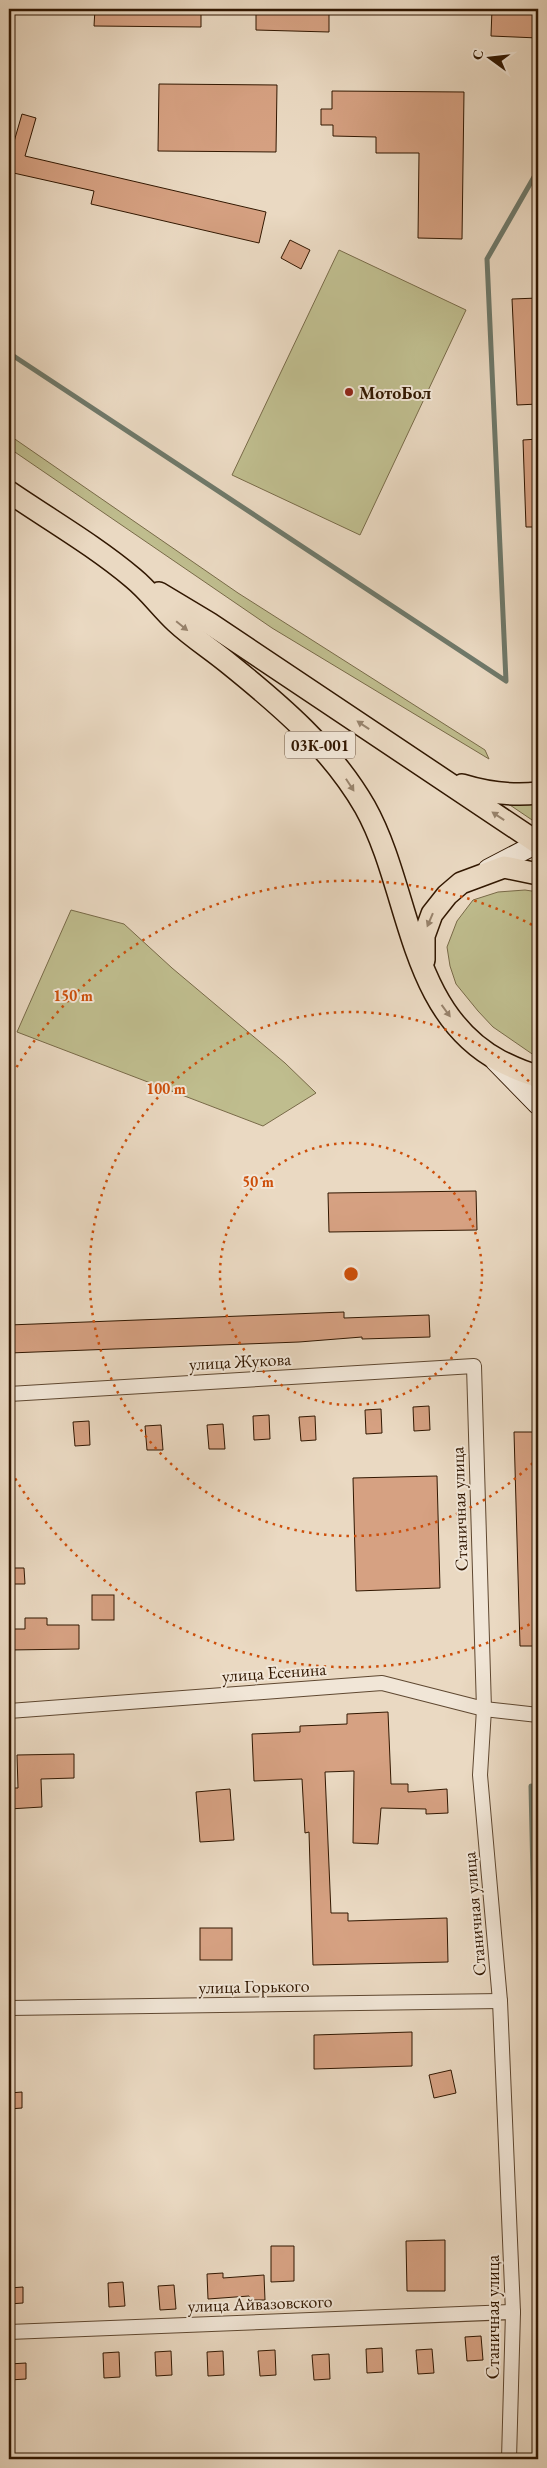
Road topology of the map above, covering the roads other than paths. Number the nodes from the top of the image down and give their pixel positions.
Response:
1 (9, 492) edge
2 (135, 579) junction
3 (445, 780) junction
4 (538, 793) edge
5 (538, 843) edge
6 (538, 874) edge
7 (461, 883) junction
8 (423, 968) junction
9 (489, 1055) junction
10 (538, 1076) edge
11 (538, 1105) edge
12 (474, 1366) joint
13 (9, 1394) edge
14 (484, 1709) junction
15 (9, 1711) edge
16 (538, 1715) edge
17 (500, 2000) junction
18 (9, 2008) edge
19 (514, 2312) junction
20 (9, 2332) edge
21 (509, 2459) edge

1 - 2 main road, 03К-001
3 -> 2 main road, 03К-001
2 -> 8 main road, 03К-001
3 - 4 main road, 03К-001
5 -> 3 main road, 03К-001
5 - 7 street, 03К-001
6 - 7 main road
7 -> 8 main road, 03К-001
8 -> 9 main road, 03К-001
9 - 10 main road, 03К-001
9 - 11 street, 03К-001
12 - 13 street, улица Жукова
12 - 14 street, Станичная улица
14 - 15 street, улица Есенина
14 - 16 street, улица Есенина
14 - 17 street, Станичная улица
17 - 18 street, улица Горького
17 - 19 street, Станичная улица
19 - 20 street, улица Айвазовского
19 - 21 street, Станичная улица

